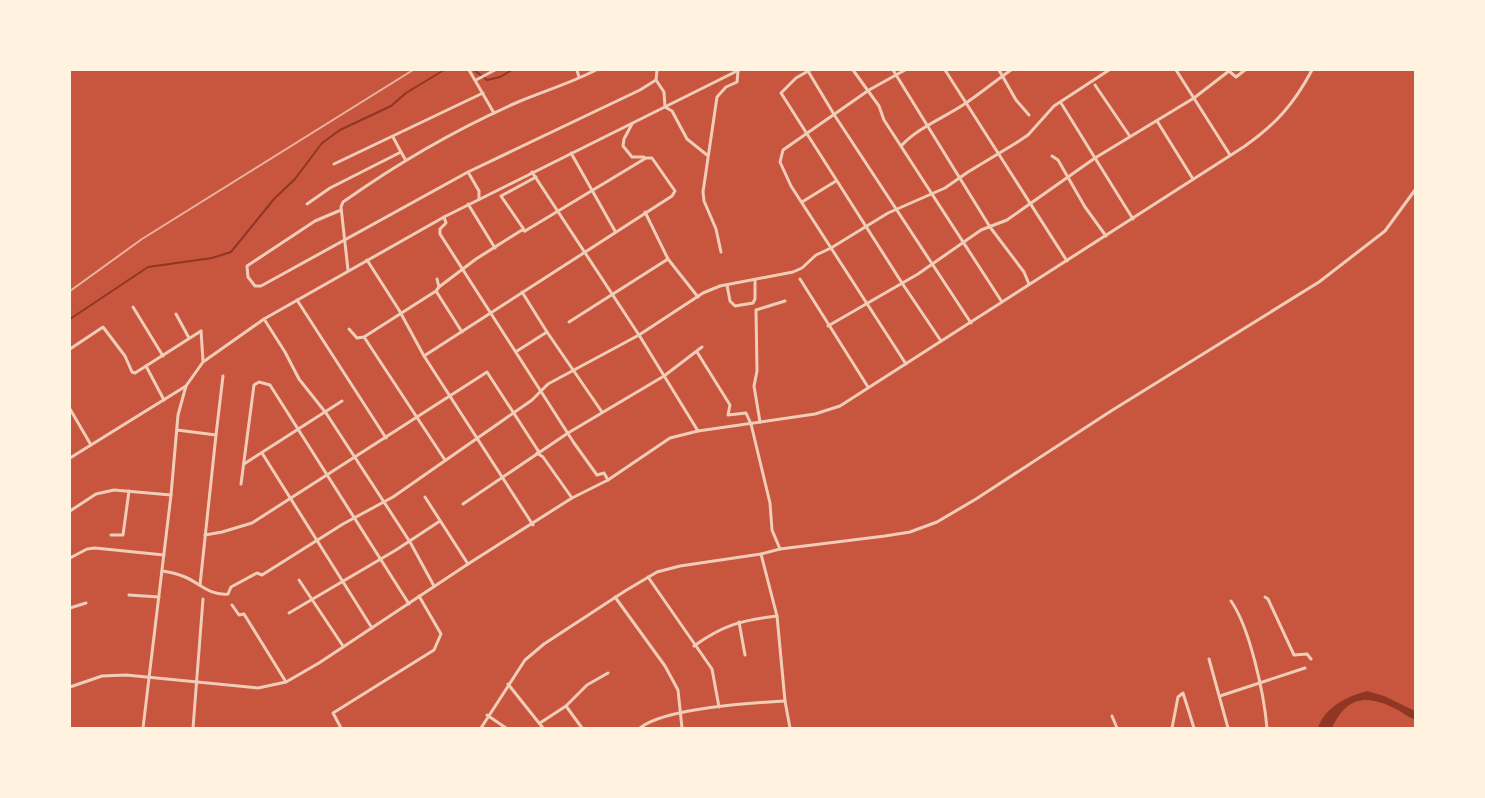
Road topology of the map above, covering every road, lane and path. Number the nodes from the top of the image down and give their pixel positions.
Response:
1 (469, 70) edge
2 (495, 70) edge
3 (577, 70) edge
4 (596, 70) edge
5 (657, 70) edge
6 (739, 70) edge
7 (808, 70) edge
8 (853, 70) edge
9 (893, 70) edge
10 (905, 70) edge
11 (945, 70) edge
12 (999, 70) edge
13 (1011, 70) edge
14 (1109, 70) edge
15 (1176, 70) edge
16 (1245, 70) edge
17 (1312, 70) edge
18 (1229, 71) edge
19 (1003, 75) junction
20 (896, 76) junction
21 (579, 77) junction
22 (476, 80) junction
23 (656, 80) junction
24 (1095, 85) dead end
25 (869, 90) junction
26 (483, 93) junction
27 (1194, 98) junction
28 (1061, 103) dead end
29 (965, 104) junction
30 (665, 107) junction
31 (494, 113) junction
32 (1030, 115) dead end
33 (835, 116) junction
34 (1157, 121) junction
35 (632, 123) junction
36 (928, 127) junction
37 (807, 133) junction
38 (1130, 136) junction
39 (393, 137) junction
40 (902, 145) junction
41 (401, 152) junction
42 (571, 153) junction
43 (998, 154) junction
44 (708, 155) junction
45 (1230, 155) junction
46 (1052, 156) dead end
47 (648, 157) junction
48 (1095, 158) junction
49 (404, 160) junction
50 (334, 164) dead end
51 (468, 172) junction
52 (532, 172) junction
53 (536, 177) junction
54 (960, 177) junction
55 (1068, 178) junction
56 (1193, 179) junction
57 (836, 180) junction
58 (592, 190) junction
59 (1415, 190) edge
60 (932, 195) junction
61 (479, 199) junction
62 (802, 202) junction
63 (1030, 203) junction
64 (307, 204) dead end
65 (468, 204) junction
66 (895, 208) junction
67 (341, 210) junction
68 (645, 212) junction
69 (558, 213) junction
70 (444, 217) junction
71 (1132, 219) junction
72 (866, 226) junction
73 (990, 227) junction
74 (525, 231) junction
75 (616, 232) junction
76 (1106, 236) junction
77 (344, 239) junction
78 (962, 242) junction
79 (496, 248) junction
80 (831, 248) junction
81 (583, 252) junction
82 (721, 252) dead end
83 (668, 259) junction
84 (367, 260) junction
85 (1067, 261) junction
86 (932, 264) junction
87 (464, 268) junction
88 (348, 270) junction
89 (800, 279) dead end
90 (437, 280) dead end
91 (755, 280) junction
92 (902, 284) junction
93 (1029, 284) junction
94 (727, 285) junction
95 (439, 287) junction
96 (436, 291) junction
97 (522, 292) junction
98 (612, 294) junction
99 (698, 296) junction
100 (297, 300) junction
101 (785, 301) dead end
102 (1002, 302) junction
103 (867, 304) junction
104 (133, 307) dead end
105 (491, 313) junction
106 (176, 314) dead end
107 (400, 314) junction
108 (264, 319) junction
109 (568, 322) dead end
110 (970, 323) junction
111 (828, 326) junction
112 (349, 329) dead end
113 (462, 332) junction
114 (547, 332) junction
115 (639, 335) junction
116 (364, 337) junction
117 (189, 338) junction
118 (941, 341) junction
119 (702, 347) dead end
120 (70, 350) edge
121 (516, 351) junction
122 (698, 352) junction
123 (163, 356) junction
124 (424, 356) junction
125 (203, 362) junction
126 (906, 364) junction
127 (146, 366) junction
128 (575, 371) junction
129 (222, 376) dead end
130 (664, 376) junction
131 (186, 386) junction
132 (868, 387) junction
133 (541, 390) junction
134 (451, 396) junction
135 (164, 400) junction
136 (342, 400) dead end
137 (70, 409) edge
138 (515, 412) junction
139 (602, 412) junction
140 (326, 413) junction
141 (417, 417) junction
142 (760, 422) junction
143 (752, 424) junction
144 (177, 430) junction
145 (297, 431) junction
146 (698, 431) junction
147 (568, 433) junction
148 (216, 434) junction
149 (477, 437) junction
150 (386, 438) junction
151 (91, 445) junction
152 (538, 452) junction
153 (262, 453) junction
154 (354, 457) junction
155 (70, 458) edge
156 (445, 460) junction
157 (244, 465) junction
158 (326, 474) junction
159 (502, 477) junction
160 (608, 480) junction
161 (241, 484) dead end
162 (129, 491) junction
163 (172, 495) junction
164 (425, 497) dead end
165 (290, 498) junction
166 (572, 498) junction
167 (384, 503) junction
168 (463, 504) dead end
169 (70, 511) edge
170 (354, 519) junction
171 (440, 521) junction
172 (533, 525) junction
173 (206, 535) junction
174 (112, 536) dead end
175 (316, 540) junction
176 (410, 542) junction
177 (780, 549) junction
178 (761, 554) junction
179 (164, 555) junction
180 (70, 558) edge
181 (380, 558) junction
182 (468, 564) junction
183 (162, 571) junction
184 (648, 577) junction
185 (299, 580) dead end
186 (342, 582) junction
187 (200, 586) junction
188 (434, 586) junction
189 (128, 594) dead end
190 (419, 596) junction
191 (159, 597) junction
192 (616, 597) junction
193 (1264, 597) dead end
194 (203, 599) dead end
195 (312, 600) junction
196 (1231, 601) dead end
197 (86, 603) dead end
198 (409, 604) junction
199 (232, 605) dead end
200 (70, 608) edge
201 (289, 613) dead end
202 (777, 616) junction
203 (738, 622) junction
204 (372, 628) junction
205 (343, 646) junction
206 (694, 646) junction
207 (745, 655) dead end
208 (1209, 659) dead end
209 (1311, 659) dead end
210 (1305, 668) dead end
211 (608, 674) dead end
212 (149, 678) junction
213 (286, 682) junction
214 (196, 683) junction
215 (508, 684) junction
216 (1259, 684) junction
217 (70, 687) edge
218 (1220, 696) junction
219 (785, 701) junction
220 (566, 706) junction
221 (719, 707) junction
222 (680, 714) junction
223 (487, 715) junction
224 (1112, 716) dead end
225 (540, 723) junction
226 (143, 728) edge
227 (193, 728) edge
228 (341, 728) edge
229 (481, 728) edge
230 (506, 728) edge
231 (543, 728) edge
232 (582, 728) edge
233 (640, 728) edge
234 (682, 728) edge
235 (790, 728) edge
236 (1117, 728) edge
237 (1172, 728) edge
238 (1194, 728) edge
239 (1228, 728) edge
240 (1267, 728) edge

1 - 22 street
2 - 22 street
3 - 21 street
4 - 21 street
5 - 23 street
6 - 30 street
6 - 44 street
7 - 33 street
7 - 37 street
8 - 25 street
9 - 20 street
10 - 20 street
11 - 29 street
12 - 19 street
13 - 19 street
14 - 43 street
15 - 27 street
16 - 18 street
17 - 45 street
18 - 27 street
19 - 29 street
19 - 32 street
20 - 25 street
20 - 36 street
21 - 31 street
22 - 26 street
23 - 30 street
23 - 51 street
24 - 38 street
25 - 33 street
25 - 40 street
26 - 31 street
26 - 39 street
27 - 34 street
27 - 45 street
28 - 48 street
29 - 36 street
29 - 43 street
30 - 35 street
30 - 44 street
31 - 49 street
33 - 37 street
33 - 66 street
34 - 38 street
34 - 56 street
35 - 42 street
35 - 47 street
36 - 40 street
36 - 54 street
37 - 57 street
37 - 62 street
38 - 48 street
39 - 41 street
39 - 50 street
40 - 60 street
41 - 49 street
41 - 64 street
42 - 52 street
42 - 58 street
43 - 54 street
43 - 63 street
44 - 82 street
45 - 56 street
46 - 55 street
47 - 58 street
47 - 68 street
48 - 55 street
48 - 71 street
49 - 67 street
51 - 61 street
51 - 77 street
52 - 53 street
52 - 61 street
53 - 69 street
53 - 74 street
54 - 60 street
54 - 73 street
55 - 63 street
55 - 76 street
56 - 71 street
57 - 62 street
57 - 72 street
58 - 69 street
58 - 75 street
59 - 177 street
60 - 66 street
60 - 78 street
61 - 65 street
62 - 80 street
63 - 73 street
63 - 85 street
65 - 70 street
65 - 79 street
66 - 72 street
66 - 86 street
67 - 77 street
67 - 77 street
68 - 75 street
68 - 83 street
69 - 74 street
69 - 81 street
70 - 84 street
70 - 87 street
71 - 76 street
72 - 80 street
72 - 92 street
73 - 78 street
73 - 93 street
74 - 79 street
75 - 81 street
76 - 85 street
77 - 88 street
78 - 86 street
78 - 102 street
79 - 87 street
80 - 91 street
80 - 103 street
81 - 97 street
81 - 98 street
83 - 98 street
83 - 99 street
84 - 88 street
84 - 107 street
85 - 93 street
86 - 92 street
86 - 110 street
87 - 95 street
87 - 105 street
88 - 100 street
89 - 111 street
90 - 95 street
91 - 94 street
91 - 94 street
92 - 103 street
92 - 118 street
93 - 102 street
94 - 99 street
95 - 96 street
96 - 107 street
96 - 113 street
97 - 105 street
97 - 114 street
98 - 109 street
98 - 115 street
99 - 115 street
100 - 108 street
100 - 150 street
101 - 142 street
102 - 110 street
103 - 111 street
103 - 126 street
104 - 123 street
105 - 113 street
105 - 121 street
106 - 117 street
107 - 116 street
107 - 124 street
108 - 125 street
108 - 140 street
110 - 118 street
111 - 132 street
112 - 116 street
113 - 124 street
114 - 121 street
114 - 128 street
115 - 128 street
115 - 130 street
116 - 141 street
117 - 123 street
117 - 125 street
118 - 126 street
119 - 122 street
120 - 127 street
121 - 133 street
122 - 130 street
122 - 143 street
123 - 127 street
124 - 134 street
125 - 131 street
126 - 132 street
127 - 135 street
128 - 133 street
128 - 139 street
129 - 148 street
130 - 139 street
130 - 146 street
131 - 135 street
131 - 144 street
132 - 142 street
133 - 138 street
133 - 147 street
134 - 138 street
134 - 141 street
134 - 149 street
135 - 151 street
136 - 140 street
137 - 151 street
138 - 149 street
138 - 152 street
139 - 147 street
140 - 145 street
140 - 154 street
141 - 150 street
141 - 156 street
142 - 143 street
143 - 146 street
143 - 177 street
144 - 148 street
144 - 163 street
145 - 153 street
145 - 157 street
145 - 158 street
146 - 160 street
147 - 152 street
147 - 160 street
148 - 173 street
149 - 156 street
149 - 159 street
150 - 154 street
151 - 155 street
152 - 159 street
152 - 166 street
153 - 157 street
153 - 165 street
154 - 158 street
154 - 167 street
156 - 167 street
157 - 161 street
158 - 165 street
158 - 170 street
159 - 168 street
159 - 172 street
160 - 166 street
162 - 163 street
162 - 169 street
162 - 174 street
163 - 179 street
164 - 171 street
165 - 173 street
165 - 175 street
166 - 172 street
167 - 170 street
167 - 176 street
170 - 175 street
170 - 181 street
171 - 176 street
171 - 182 street
172 - 182 street
173 - 187 street
175 - 186 street
175 - 187 street
176 - 181 street
176 - 188 street
177 - 178 street
178 - 184 street
178 - 202 street
179 - 180 street
179 - 183 street
181 - 186 street
181 - 198 street
182 - 188 street
183 - 187 street
183 - 191 street
184 - 192 street
184 - 206 street
185 - 195 street
186 - 195 street
186 - 204 street
188 - 190 street
189 - 191 street
190 - 198 street
190 - 228 street
191 - 212 street
192 - 215 street
192 - 222 street
193 - 209 street
194 - 214 street
195 - 201 street
195 - 205 street
196 - 216 street
197 - 200 street
198 - 204 street
199 - 213 street
202 - 203 street
202 - 219 street
203 - 206 street
203 - 207 street
204 - 205 street
205 - 213 street
206 - 221 street
208 - 218 street
210 - 216 street
211 - 220 street
212 - 214 street
212 - 217 street
212 - 226 street
213 - 214 street
214 - 227 street
215 - 223 street
215 - 225 street
216 - 218 street
216 - 240 street
218 - 239 street
219 - 221 street
219 - 235 street
220 - 225 street
220 - 232 street
221 - 222 street
222 - 233 street
222 - 234 street
223 - 229 street
223 - 230 street
224 - 236 street
225 - 231 street
237 - 238 street

